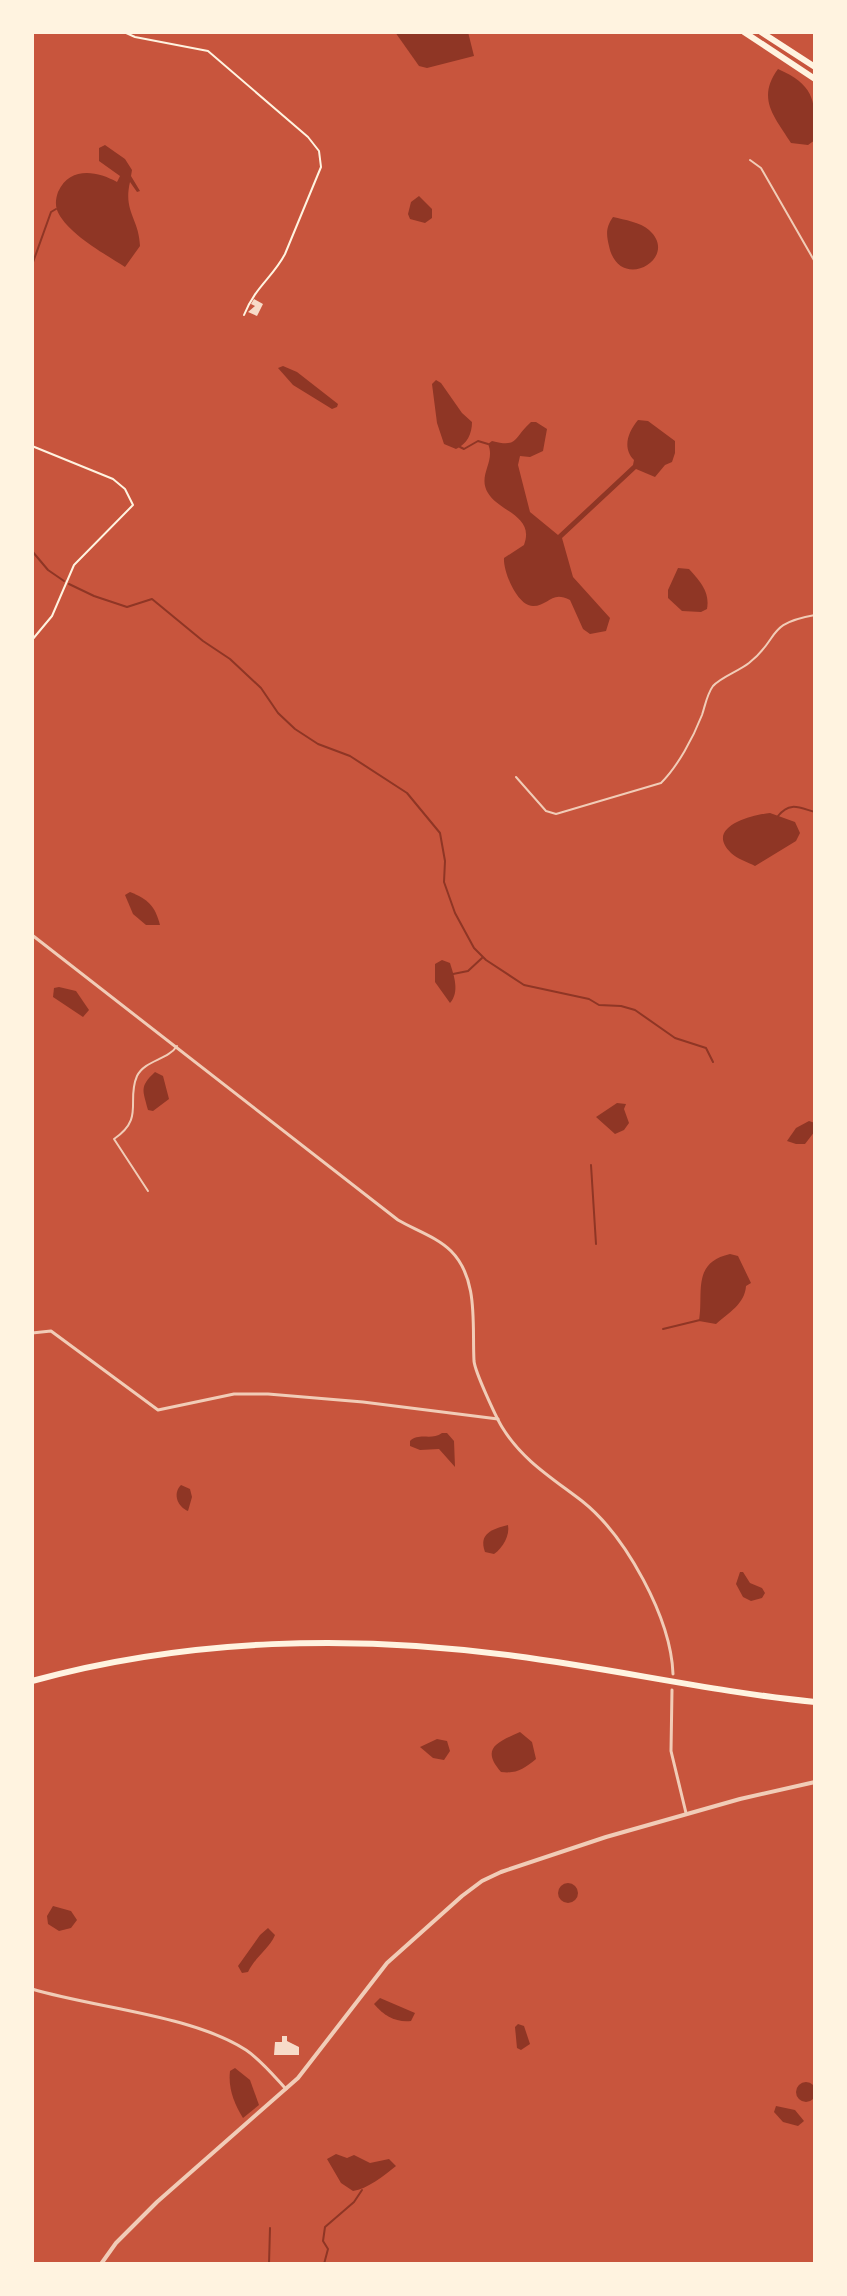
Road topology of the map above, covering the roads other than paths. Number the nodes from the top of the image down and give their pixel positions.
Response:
1 (744, 32) edge
2 (761, 32) edge
3 (815, 67) edge
4 (815, 79) edge
5 (750, 160) dead end
6 (815, 262) edge
7 (815, 615) edge
8 (516, 777) dead end
9 (32, 935) edge
10 (177, 1046) junction
11 (148, 1191) dead end
12 (32, 1333) edge
13 (498, 1419) junction
14 (673, 1674) dead end
15 (32, 1681) edge
16 (672, 1690) dead end
17 (815, 1700) edge
18 (815, 1782) edge
19 (686, 1813) junction
20 (32, 1989) edge
21 (286, 2089) junction
22 (101, 2264) edge

1 - 4 highway
2 - 3 highway
5 - 6 lane
7 - 8 lane
9 - 10 street
10 - 11 lane
10 - 13 street
12 - 13 street
13 - 14 street
15 - 17 highway
16 - 19 street
18 - 19 street
19 - 21 street
20 - 21 street
21 - 22 street

